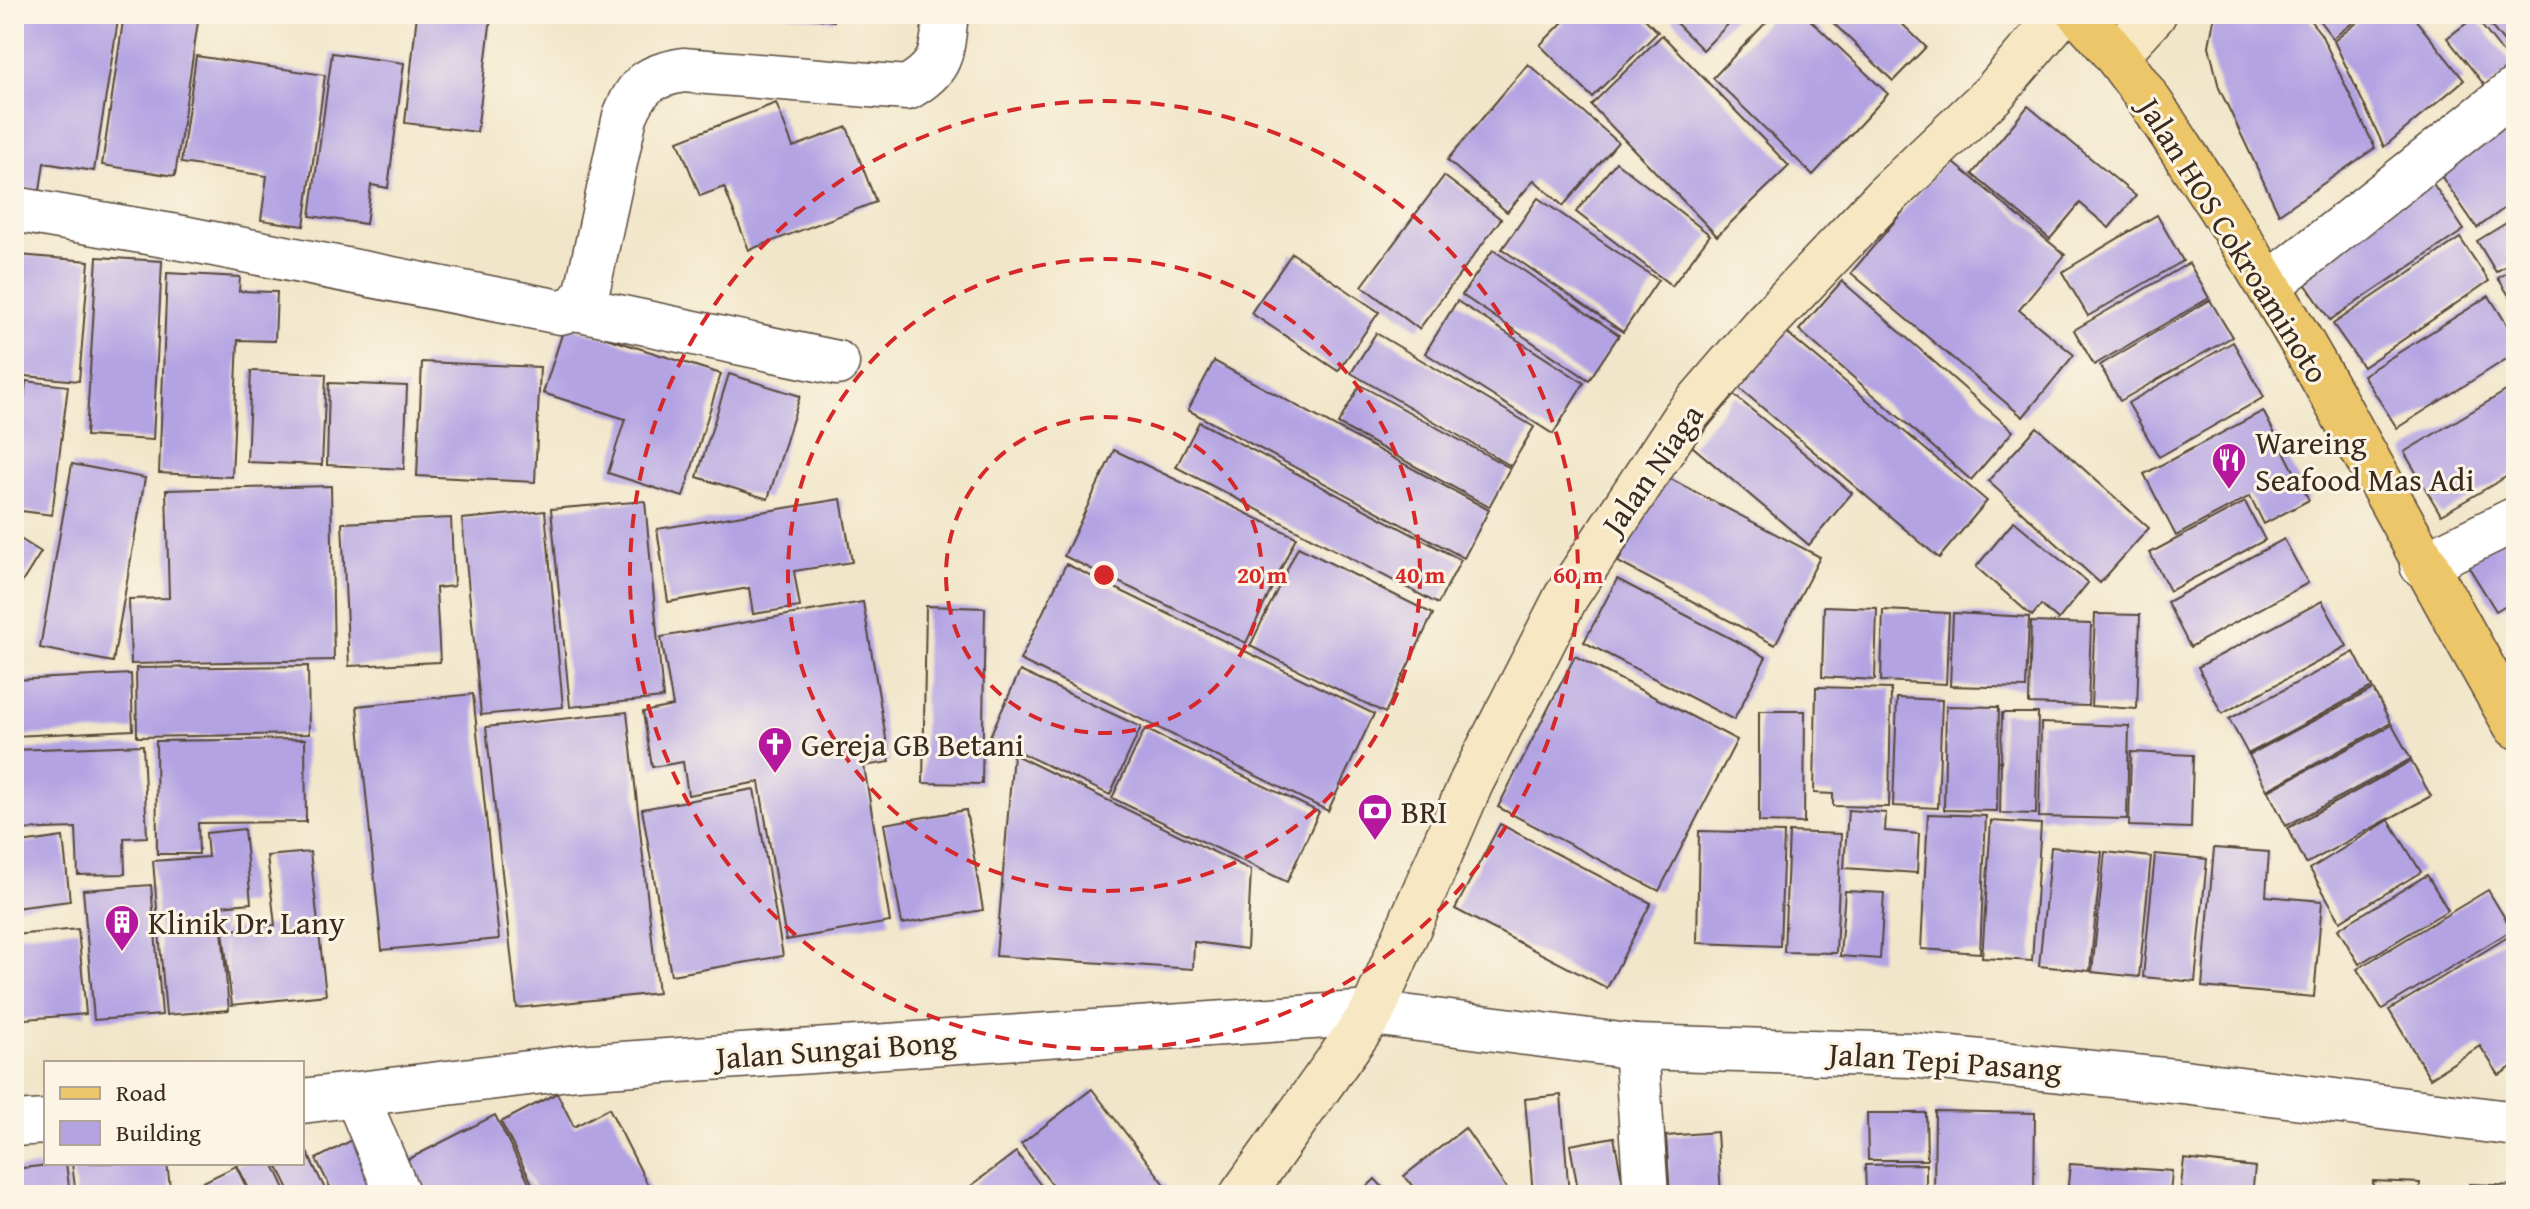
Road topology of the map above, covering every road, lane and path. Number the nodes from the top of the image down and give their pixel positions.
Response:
1 (946, 14) edge
2 (2061, 14) edge
3 (2080, 14) edge
4 (2154, 14) edge
5 (2118, 53) junction
6 (2516, 89) edge
7 (14, 209) edge
8 (2270, 284) junction
9 (575, 308) junction
10 (837, 363) dead end
11 (2516, 519) edge
12 (2422, 565) junction
13 (2516, 726) edge
14 (1372, 1013) junction
15 (1636, 1047) junction
16 (357, 1097) junction
17 (304, 1101) edge
18 (44, 1122) edge
19 (14, 1124) edge
20 (2516, 1124) edge
21 (398, 1195) edge
22 (1242, 1195) edge
23 (1646, 1195) edge

1 - 9 street
2 - 14 main road, Jalan Niaga
3 - 5 main road, Jalan HOS Cokroaminoto
4 - 5 main road
5 - 8 main road, Jalan HOS Cokroaminoto
6 - 8 street
7 - 9 street
8 - 12 main road, Jalan HOS Cokroaminoto
9 - 10 street
11 - 12 street
12 - 13 main road, Jalan HOS Cokroaminoto
14 - 15 street, Jalan Tepi Pasang
14 - 16 street, Jalan Sungai Bong
14 - 22 main road, Jalan Niaga
15 - 20 street, Jalan Tepi Pasang
15 - 23 street
16 - 17 street, Jalan Sungai Bong
16 - 21 street
18 - 19 street

